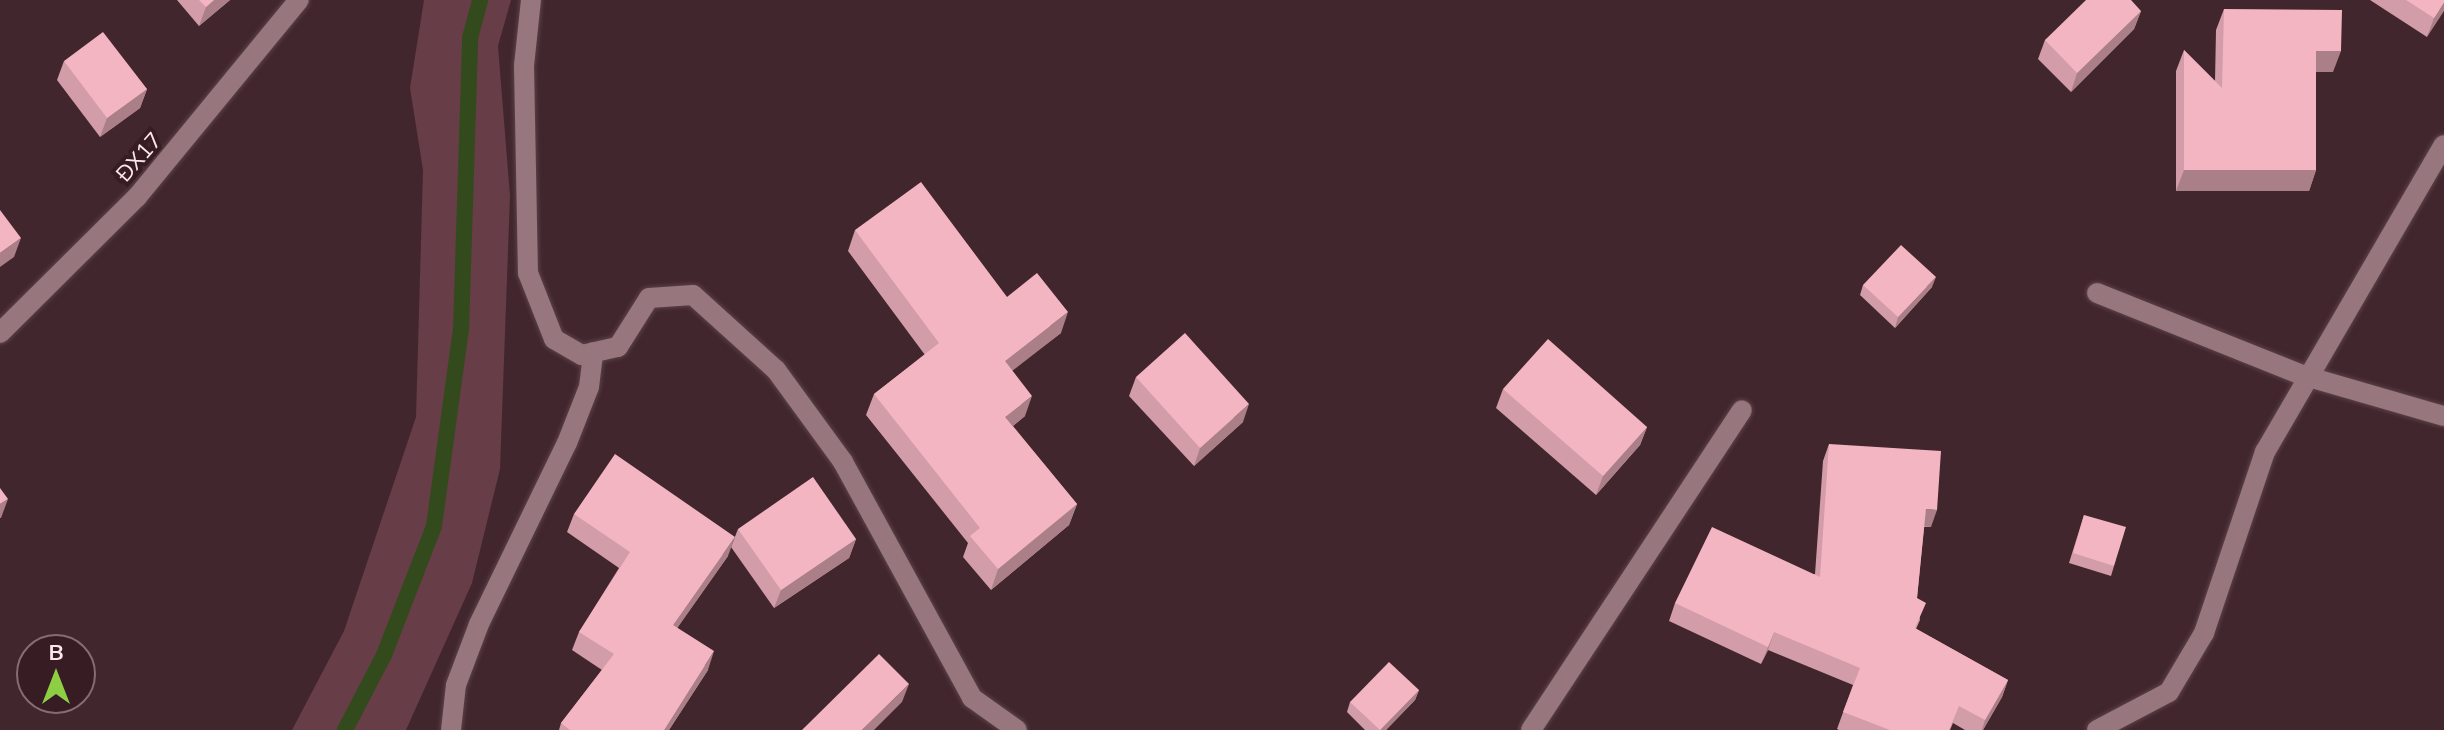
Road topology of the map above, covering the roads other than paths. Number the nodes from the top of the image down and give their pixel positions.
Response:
1 (299, 0) edge
2 (531, 0) edge
3 (2444, 145) edge
4 (2097, 293) dead end
5 (0, 333) edge
6 (593, 352) junction
7 (2305, 376) junction
8 (1742, 410) dead end
9 (2444, 416) edge
10 (451, 730) edge
11 (1017, 730) edge
12 (1531, 730) edge
13 (2097, 730) edge

1 - 5 street, ĐX17
2 - 6 street
3 - 7 street
4 - 7 street
6 - 10 street
6 - 11 street
7 - 9 street
7 - 13 street
8 - 12 street

